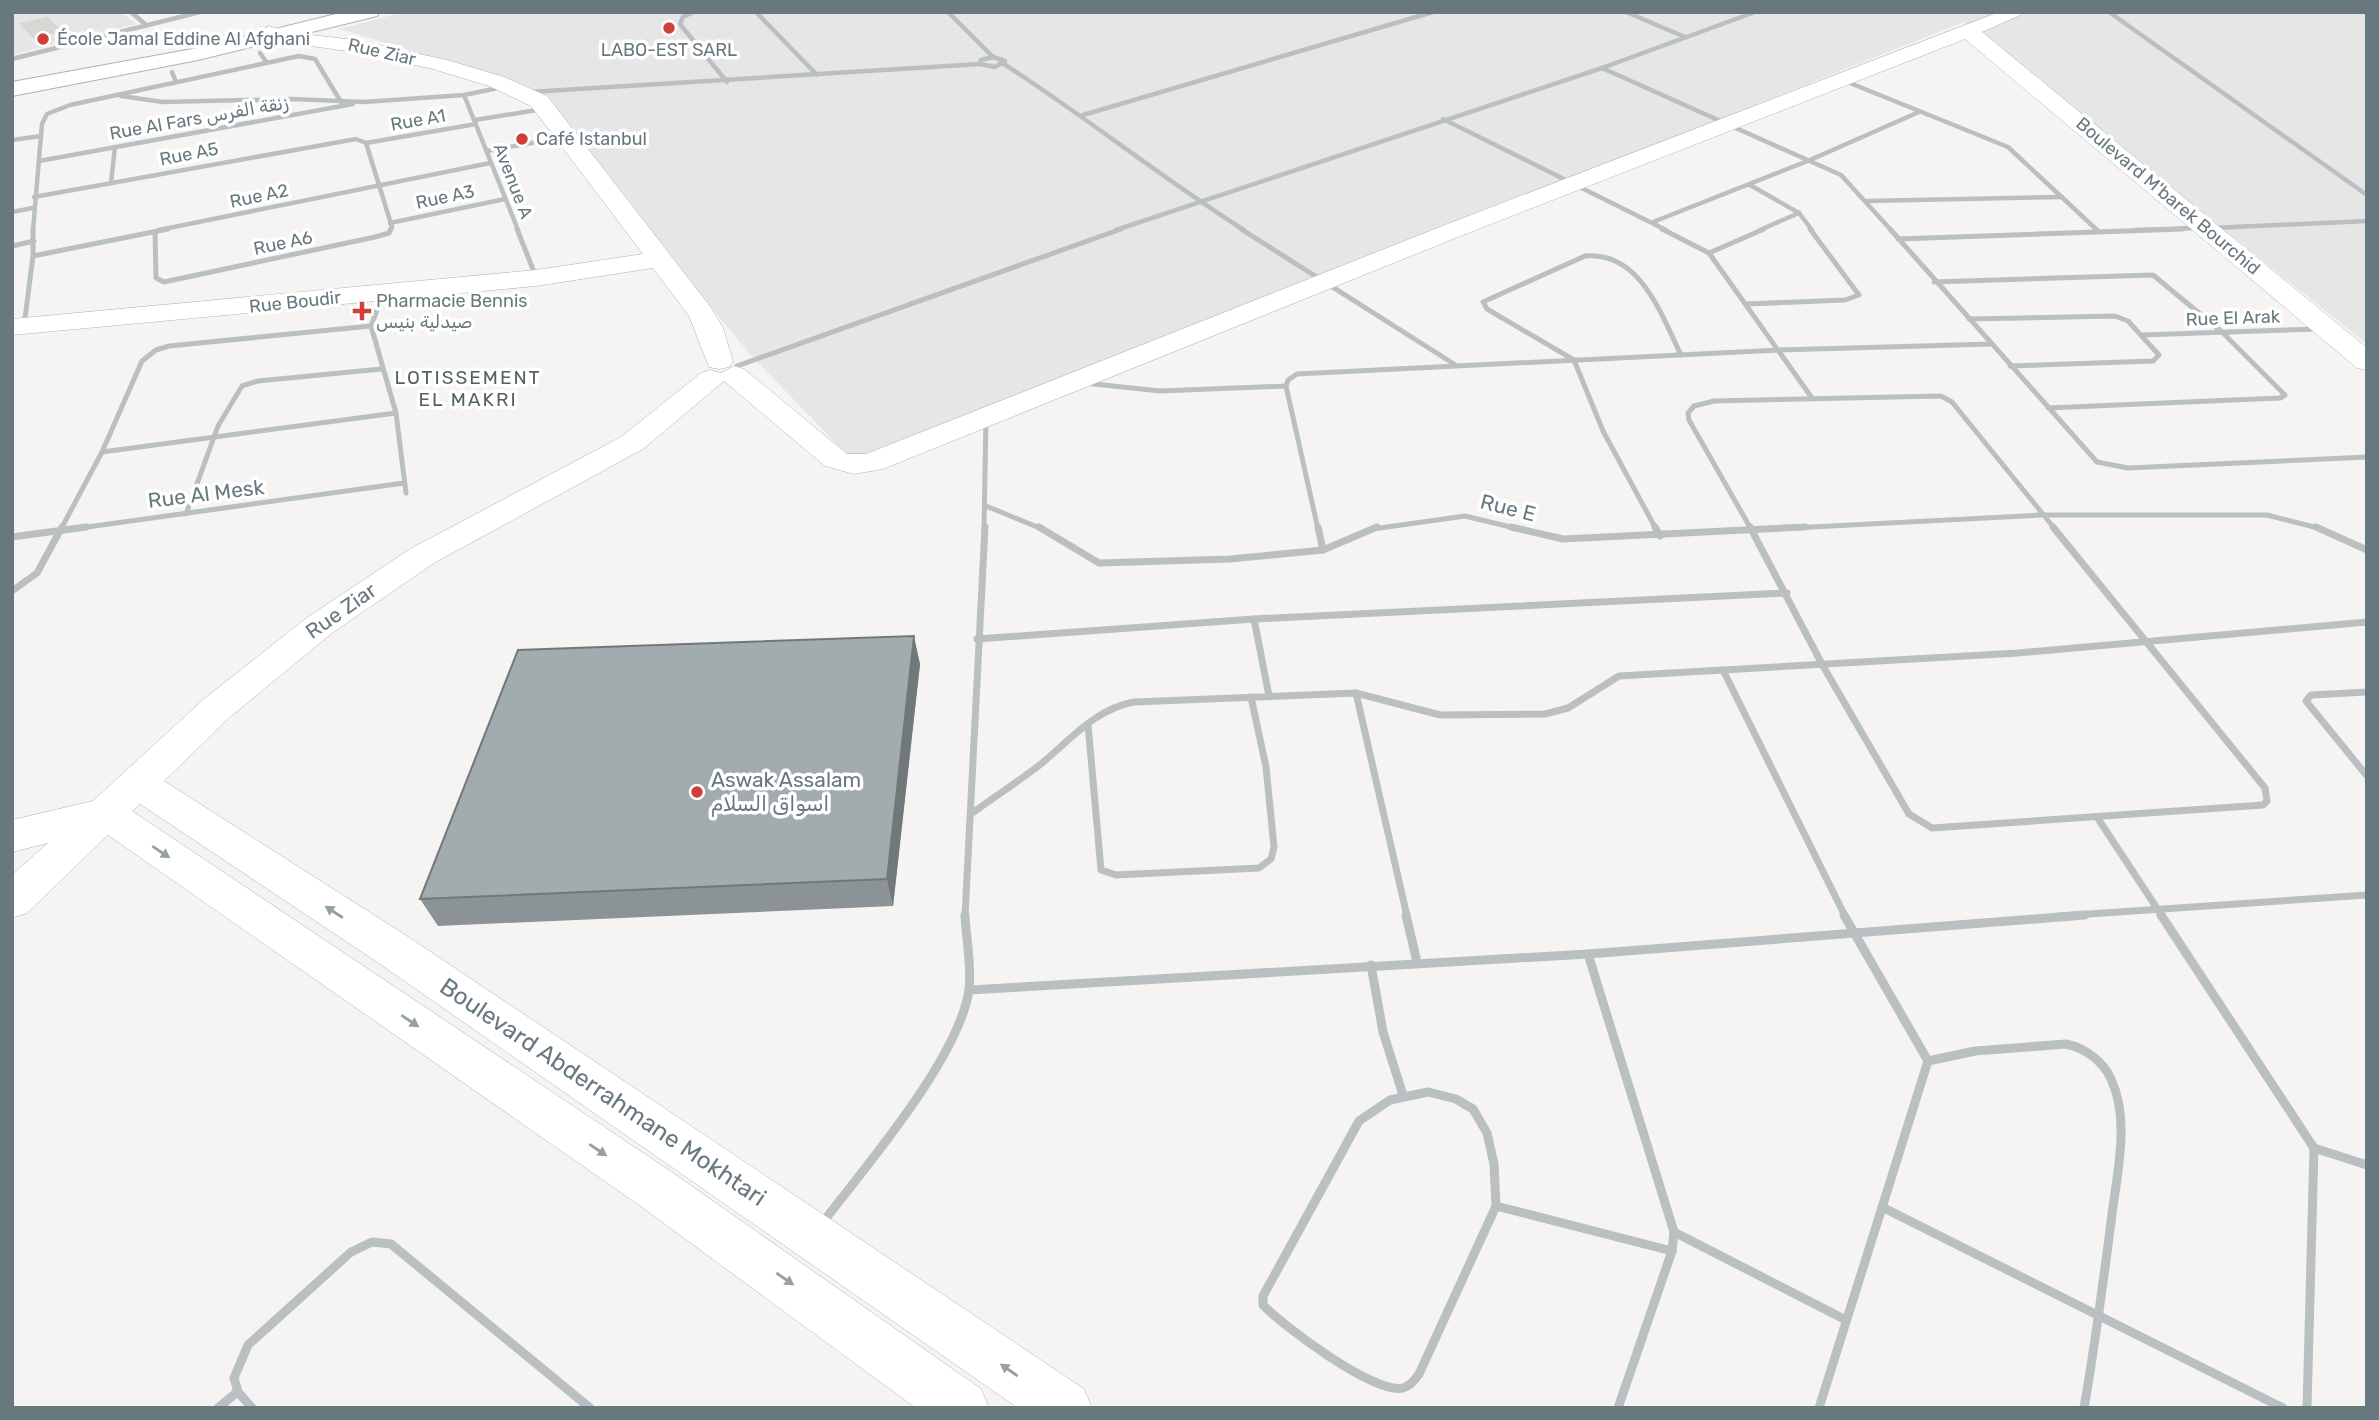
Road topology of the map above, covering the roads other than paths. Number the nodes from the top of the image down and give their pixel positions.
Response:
1 (131, 12) edge
2 (200, 12) edge
3 (349, 12) edge
4 (370, 12) edge
5 (693, 12) edge
6 (756, 12) edge
7 (948, 12) edge
8 (1433, 12) edge
9 (1626, 12) edge
10 (1755, 12) edge
11 (2017, 12) edge
12 (2109, 12) edge
13 (146, 25) junction
14 (312, 30) junction
15 (1968, 31) junction
16 (273, 34) junction
17 (1685, 37) junction
18 (260, 53) dead end
19 (993, 57) junction
20 (12, 59) edge
21 (267, 63) junction
22 (1004, 64) junction
23 (980, 65) junction
24 (1602, 68) junction
25 (172, 72) dead end
26 (817, 75) junction
27 (1841, 79) junction
28 (12, 82) edge
29 (176, 82) junction
30 (727, 82) junction
31 (12, 89) edge
32 (515, 89) junction
33 (117, 95) junction
34 (464, 95) junction
35 (341, 102) junction
36 (364, 102) junction
37 (546, 108) junction
38 (1919, 112) junction
39 (1083, 115) junction
40 (1443, 119) junction
41 (475, 122) junction
42 (1725, 126) junction
43 (41, 136) junction
44 (568, 136) junction
45 (12, 140) edge
46 (366, 143) junction
47 (115, 147) junction
48 (487, 151) junction
49 (1810, 160) junction
50 (39, 161) junction
51 (490, 163) junction
52 (111, 183) junction
53 (1577, 184) junction
54 (380, 185) junction
55 (1750, 185) junction
56 (2367, 195) edge
57 (34, 197) junction
58 (2062, 197) junction
59 (505, 199) junction
60 (1198, 201) junction
61 (1867, 201) junction
62 (33, 208) junction
63 (12, 212) edge
64 (1800, 213) junction
65 (2367, 221) edge
66 (1653, 222) junction
67 (391, 225) junction
68 (2208, 228) junction
69 (2098, 231) junction
70 (155, 232) junction
71 (1898, 239) junction
72 (34, 241) junction
73 (12, 246) edge
74 (1709, 253) junction
75 (33, 256) junction
76 (660, 259) junction
77 (536, 278) junction
78 (1327, 282) junction
79 (1934, 282) junction
80 (384, 293) junction
81 (1746, 304) junction
82 (1969, 319) junction
83 (371, 326) junction
84 (18, 327) edge
85 (2327, 329) junction
86 (2222, 332) junction
87 (2141, 335) junction
88 (1992, 344) junction
89 (1779, 350) junction
90 (1681, 355) junction
91 (1574, 360) junction
92 (2367, 362) edge
93 (1456, 365) junction
94 (2010, 366) junction
95 (381, 369) junction
96 (725, 370) junction
97 (1077, 381) junction
98 (1286, 386) junction
99 (1812, 398) junction
100 (2048, 408) junction
101 (396, 413) junction
102 (986, 417) junction
103 (214, 437) junction
104 (102, 452) junction
105 (2367, 457) edge
106 (404, 483) junction
107 (406, 493) dead end
108 (986, 506) junction
109 (186, 514) junction
110 (2042, 515) junction
111 (60, 530) junction
112 (1748, 530) junction
113 (1660, 536) junction
114 (12, 537) edge
115 (1323, 550) junction
116 (2367, 550) edge
117 (12, 591) edge
118 (1787, 593) junction
119 (1254, 619) junction
120 (2367, 622) edge
121 (977, 639) junction
122 (2146, 641) junction
123 (1823, 666) junction
124 (1723, 670) junction
125 (2367, 692) edge
126 (1356, 693) junction
127 (1269, 696) junction
128 (1251, 697) junction
129 (1088, 724) junction
130 (2367, 776) edge
131 (121, 798) junction
132 (971, 814) junction
133 (2097, 817) junction
134 (12, 836) edge
135 (2367, 895) edge
136 (12, 901) edge
137 (2160, 910) junction
138 (1852, 931) junction
139 (389, 948) junction
140 (1588, 954) junction
141 (1417, 962) junction
142 (1371, 965) junction
143 (352, 982) junction
144 (969, 990) junction
145 (520, 1038) junction
146 (1928, 1061) junction
147 (484, 1072) junction
148 (1403, 1095) junction
149 (2314, 1148) junction
150 (2367, 1165) edge
151 (1496, 1206) junction
152 (1882, 1207) junction
153 (1674, 1232) junction
154 (814, 1234) junction
155 (1672, 1251) junction
156 (2100, 1317) junction
157 (1846, 1320) junction
158 (236, 1393) junction
159 (218, 1408) edge
160 (252, 1408) edge
161 (590, 1408) edge
162 (962, 1408) edge
163 (1065, 1408) edge
164 (1618, 1408) edge
165 (1819, 1408) edge
166 (2084, 1408) edge
167 (2283, 1408) edge
168 (2307, 1408) edge

1 - 13 street
2 - 13 street
3 - 14 main road
4 - 14 main road
5 - 30 street
6 - 26 street
7 - 19 street
8 - 39 street
9 - 17 street
10 - 17 street
11 - 15 street
12 - 56 street
13 - 20 street
14 - 16 main road
14 - 32 street, Rue Ziar
15 - 27 street
15 - 68 street, Boulevard M'barek Bourchid
16 - 28 main road
16 - 31 main road
17 - 24 street
18 - 21 street
19 - 22 street
19 - 23 street
21 - 29 street
21 - 35 street
22 - 23 street
22 - 39 street
23 - 26 street
24 - 40 street
24 - 42 street
25 - 29 street
26 - 30 street
27 - 38 street
27 - 42 street
29 - 33 street
30 - 32 street
32 - 34 street
32 - 37 street, Rue Ziar
33 - 35 street
33 - 43 street
34 - 36 street
34 - 41 street, Avenue A
35 - 36 street
36 - 47 street, Rue Al Fars زنقة الفرس
37 - 41 street, Rue A1
37 - 44 street, Rue Ziar
38 - 49 street
38 - 58 street
39 - 60 street
40 - 53 street
40 - 60 street
41 - 46 street, Rue A1
41 - 48 street, Avenue A
42 - 49 street
42 - 53 street
43 - 45 street
43 - 50 street
44 - 48 street
44 - 76 street, Rue Ziar
46 - 52 street, Rue A5
46 - 54 street
47 - 50 street, Rue Al Fars زنقة الفرس
47 - 52 street
48 - 51 street, Avenue A
49 - 55 street
49 - 61 street
50 - 57 street
51 - 54 street, Rue A2
51 - 59 street, Avenue A
52 - 57 street, Rue A5
53 - 66 street
53 - 78 street
54 - 67 street
54 - 70 street, Rue A2
55 - 64 street
55 - 66 street
57 - 62 street
58 - 61 street
58 - 69 street
59 - 67 street, Rue A3
59 - 77 street, Avenue A
60 - 78 street
60 - 96 street
61 - 71 street
62 - 63 street
62 - 72 street
64 - 74 street
64 - 81 street
65 - 68 street
66 - 74 street
67 - 70 street, Rue A6
68 - 69 street
68 - 85 street, Boulevard M'barek Bourchid
69 - 71 street
70 - 75 street, Rue A2
71 - 79 street
72 - 73 street
72 - 75 street
74 - 81 street
75 - 84 street
76 - 77 street, Rue Boudir
76 - 96 street, Rue Ziar
77 - 80 street, Rue Boudir
78 - 93 street
78 - 97 street
79 - 82 street
79 - 86 street
80 - 83 street
80 - 84 street, Rue Boudir
81 - 89 street
82 - 87 street
82 - 88 street
83 - 95 street
83 - 104 street
85 - 86 street, Rue El Arak
85 - 92 street, Boulevard M'barek Bourchid
86 - 87 street, Rue El Arak
86 - 100 street
87 - 94 street
88 - 89 street
88 - 94 street
89 - 90 street
89 - 99 street
90 - 91 street
90 - 91 street
91 - 93 street
91 - 113 street
93 - 98 street
94 - 100 street
95 - 101 street
95 - 103 street
96 - 102 street
96 - 131 street, Rue Ziar
97 - 98 street
97 - 102 street
98 - 115 street
99 - 110 street
99 - 112 street
100 - 105 street
101 - 103 street
101 - 106 street
102 - 108 street
103 - 104 street
103 - 109 street
104 - 111 street
106 - 107 street
106 - 109 street, Rue Al Mesk
108 - 115 street, Rue E
108 - 121 street
109 - 111 street, Rue Al Mesk
110 - 112 street, Rue E
110 - 116 street, Rue E
110 - 122 street
111 - 114 street, Rue Al Mesk
111 - 117 street
112 - 113 street, Rue E
112 - 118 street
113 - 115 street, Rue E
118 - 119 street
118 - 123 street
119 - 121 street
119 - 127 street
120 - 122 street
121 - 132 street
122 - 123 street
122 - 133 street
123 - 124 street
123 - 133 street
124 - 126 street
124 - 138 street
125 - 130 street
126 - 127 street
126 - 141 street
127 - 128 street
128 - 129 street
128 - 129 street
129 - 132 street
131 - 134 street
131 - 136 street, Rue Ziar
139 -> 131 street, Boulevard Abderrahmane Mokhtari
131 -> 143 street
132 - 144 street
133 - 137 street
135 - 137 street
137 - 138 street
137 - 149 street
138 - 140 street
138 - 146 street
139 - 143 street
139 - 145 street, Boulevard Abderrahmane Mokhtari
140 - 141 street
140 - 153 street
141 - 142 street
142 - 144 street
142 - 148 street
143 -> 147 street
144 - 154 street
145 - 147 street
145 - 154 street, Boulevard Abderrahmane Mokhtari
146 - 152 street
146 - 156 street
147 -> 162 street
148 - 151 street
148 - 151 street
149 - 150 street
149 - 168 street
151 - 155 street
152 - 156 street
152 - 157 street
153 - 155 street
153 - 157 street
163 -> 154 street, Boulevard Abderrahmane Mokhtari
155 - 164 street
156 - 166 street
156 - 167 street
157 - 165 street
158 - 159 street
158 - 160 street
158 - 161 street

